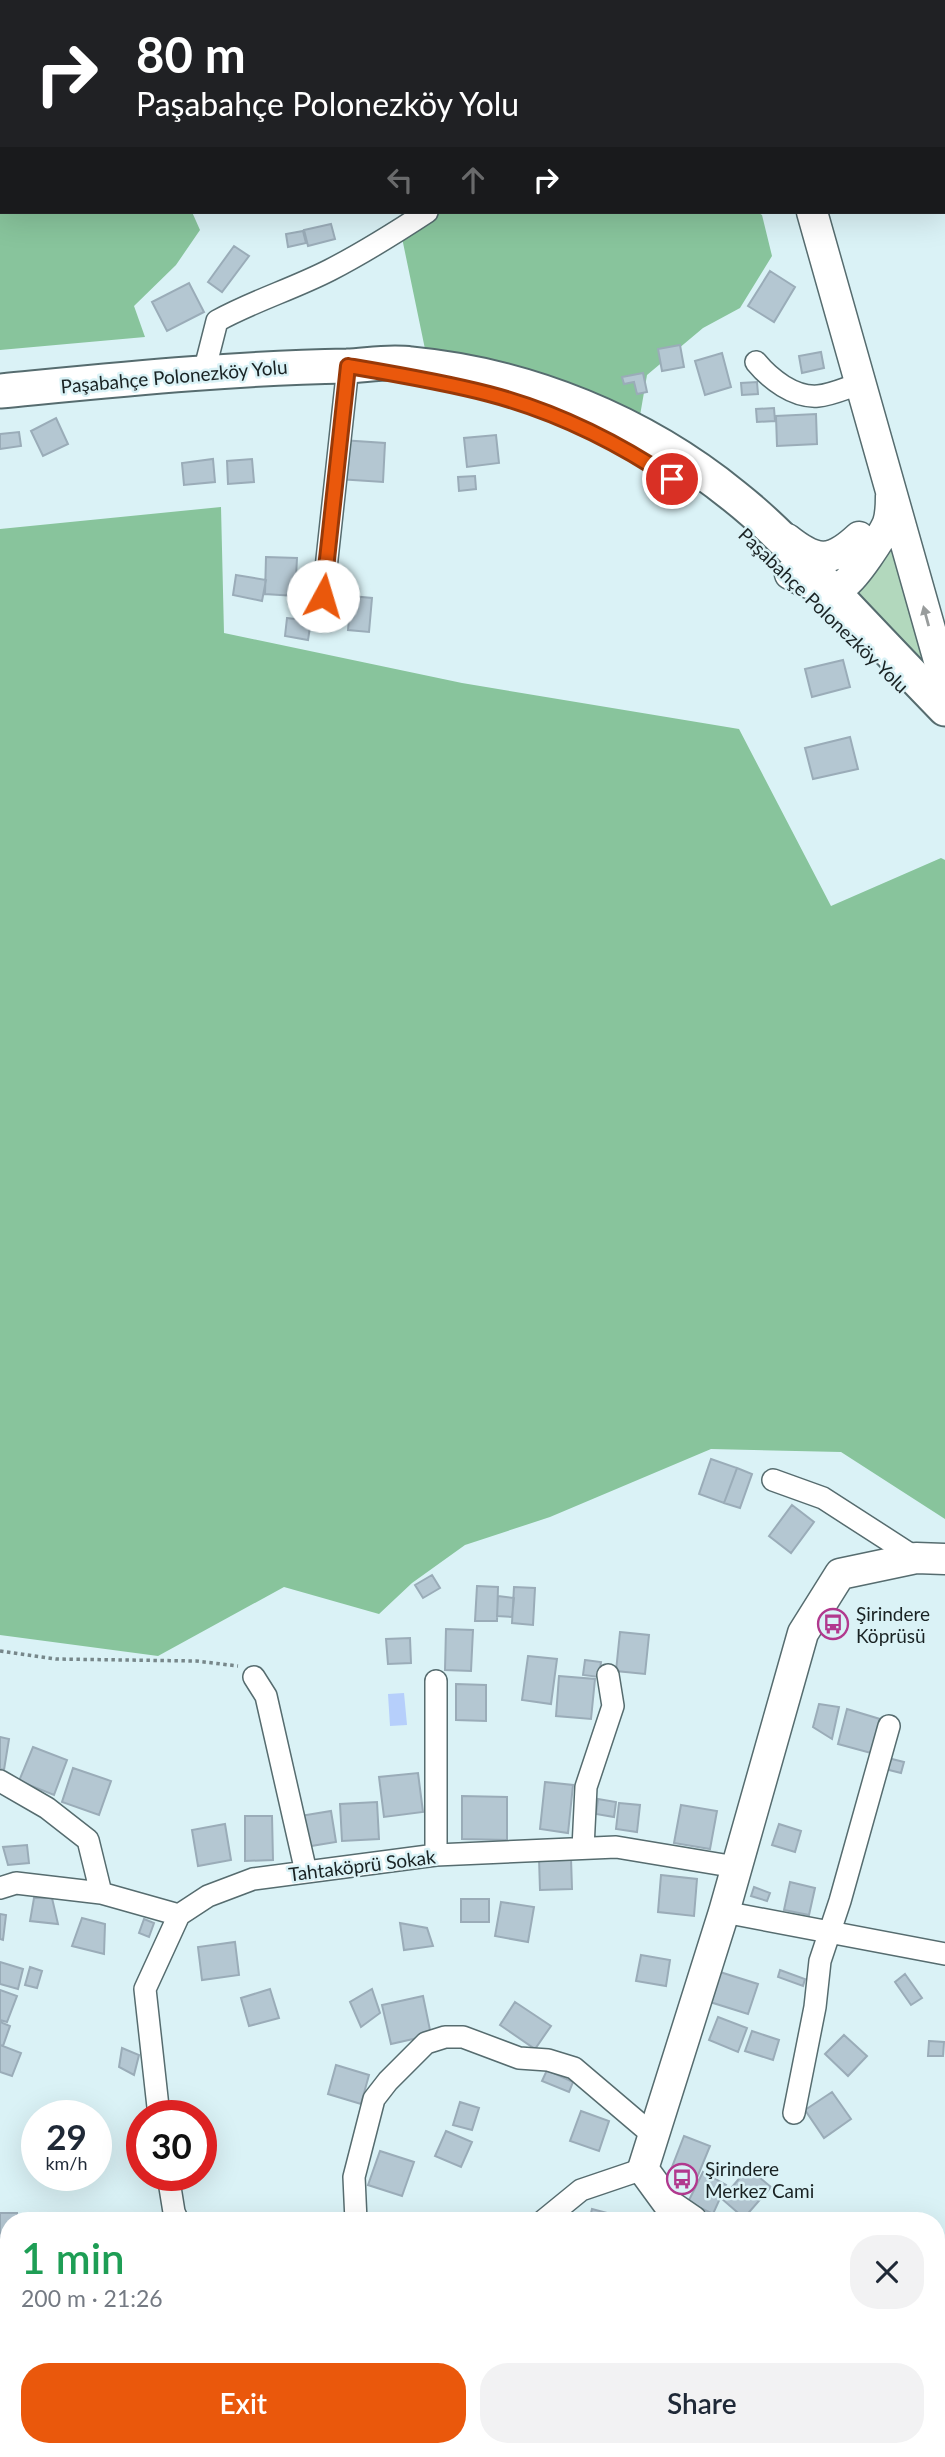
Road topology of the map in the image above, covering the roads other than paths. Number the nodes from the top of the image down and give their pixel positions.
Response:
1 (423, 214) edge
2 (813, 214) edge
3 (756, 362) dead end
4 (348, 366) junction
5 (204, 372) junction
6 (862, 383) junction
7 (0, 391) edge
8 (886, 468) junction
9 (755, 513) junction
10 (859, 537) junction
11 (323, 596) dead end
12 (828, 599) junction
13 (945, 682) edge
14 (945, 709) edge
15 (945, 729) edge
16 (773, 1480) dead end
17 (931, 1558) edge
18 (608, 1675) dead end
19 (254, 1677) road end
20 (436, 1681) dead end
21 (889, 1726) dead end
22 (0, 1781) edge
23 (583, 1848) junction
24 (436, 1854) junction
25 (736, 1867) junction
26 (306, 1872) junction
27 (0, 1888) edge
28 (100, 1894) junction
29 (724, 1912) junction
30 (179, 1915) junction
31 (830, 1932) junction
32 (945, 1954) edge
33 (157, 2100) edge
34 (794, 2113) dead end
35 (654, 2136) junction
36 (643, 2169) junction
37 (171, 2191) edge
38 (174, 2212) edge
39 (355, 2212) edge
40 (554, 2212) edge
41 (671, 2212) edge

1 - 5 street
2 - 6 main road
3 - 6 street
4 - 5 main road, Paşabahçe Polonezköy Yolu
4 - 9 main road, Paşabahçe Polonezköy Yolu
4 - 11 street
4 - 12 main road, Paşabahçe Polonezköy Yolu
5 - 7 main road, Paşabahçe Polonezköy Yolu
6 - 8 main road
8 - 10 main road
8 - 12 main road
13 -> 8 main road
9 - 10 main road
9 - 12 main road, Paşabahçe Polonezköy Yolu
10 - 12 main road
12 - 14 main road, Paşabahçe Polonezköy Yolu
12 - 15 main road, Paşabahçe Polonezköy Yolu
16 - 17 street
17 - 25 main road
18 - 23 street
19 - 26 street
20 - 24 street
21 - 31 street
22 - 28 street
23 - 24 street, Tahtaköprü Sokak
23 - 25 street, Tahtaköprü Sokak
24 - 26 street, Tahtaköprü Sokak
25 - 29 main road
26 - 30 street, Tahtaköprü Sokak
27 - 28 street
28 - 30 street
29 - 31 street
29 - 35 main road
30 - 33 street
31 - 32 street
31 - 34 street
35 - 36 main road
35 - 39 street
36 - 40 street
36 - 41 main road
37 - 38 street

